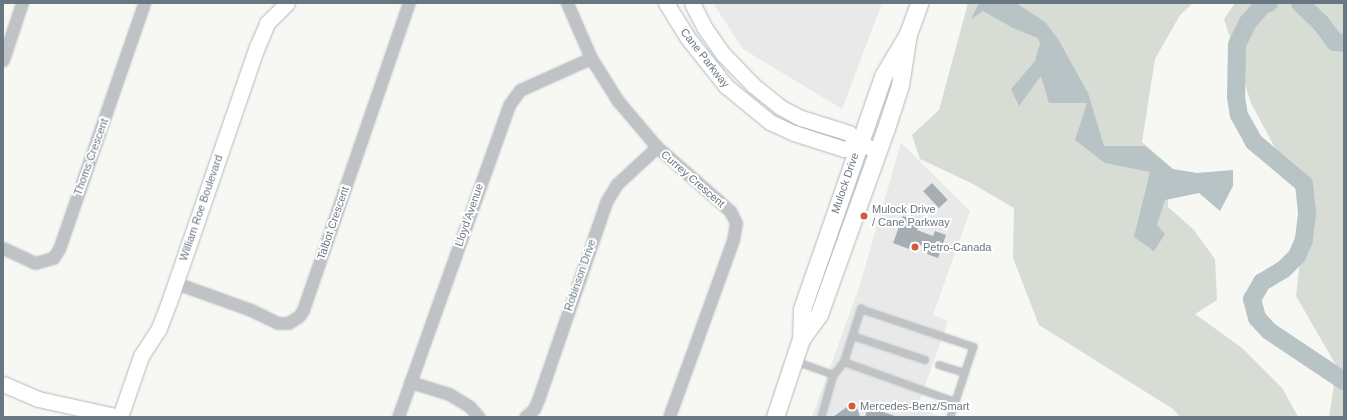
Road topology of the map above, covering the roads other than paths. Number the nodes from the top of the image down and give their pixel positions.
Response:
1 (22, 3) edge
2 (144, 3) edge
3 (287, 3) edge
4 (409, 3) edge
5 (568, 3) edge
6 (666, 3) edge
7 (692, 3) edge
8 (919, 3) edge
9 (908, 34) junction
10 (591, 58) junction
11 (3, 60) edge
12 (859, 144) junction
13 (657, 147) junction
14 (877, 150) junction
15 (3, 248) edge
16 (176, 283) junction
17 (853, 336) junction
18 (801, 339) junction
19 (794, 360) junction
20 (925, 360) dead end
21 (844, 362) junction
22 (939, 365) dead end
23 (965, 373) junction
24 (834, 375) junction
25 (410, 382) junction
26 (3, 384) edge
27 (956, 402) junction
28 (120, 417) edge
29 (398, 417) edge
30 (479, 417) edge
31 (525, 417) edge
32 (669, 417) edge
33 (775, 417) edge
34 (822, 417) edge
35 (951, 417) edge

1 - 11 street
2 - 15 street, Thoms Crescent
3 - 16 street, William Roe Boulevard
4 - 16 street, Talbot Crescent
5 - 10 street, Currey Crescent
6 - 12 street, Cane Parkway
7 - 12 street, Cane Parkway
8 - 9 main road, Mulock Drive
9 - 12 main road, Mulock Drive
9 - 14 main road, Mulock Drive
10 - 13 street, Currey Crescent
10 - 25 street, Lloyd Avenue
12 - 14 street, Cane Parkway
12 - 18 main road, Mulock Drive
13 - 31 street, Robinson Drive
13 - 32 street, Currey Crescent
14 - 18 main road, Mulock Drive
16 - 28 street, William Roe Boulevard
17 - 20 lane
17 - 21 lane
17 - 23 lane
18 - 19 main road, Mulock Drive
19 - 24 lane
19 - 33 main road, Mulock Drive
21 - 24 lane
21 - 27 lane
22 - 23 lane
23 - 27 lane
24 - 34 lane
25 - 29 street, Lloyd Avenue
25 - 30 street
26 - 28 street
27 - 35 lane

